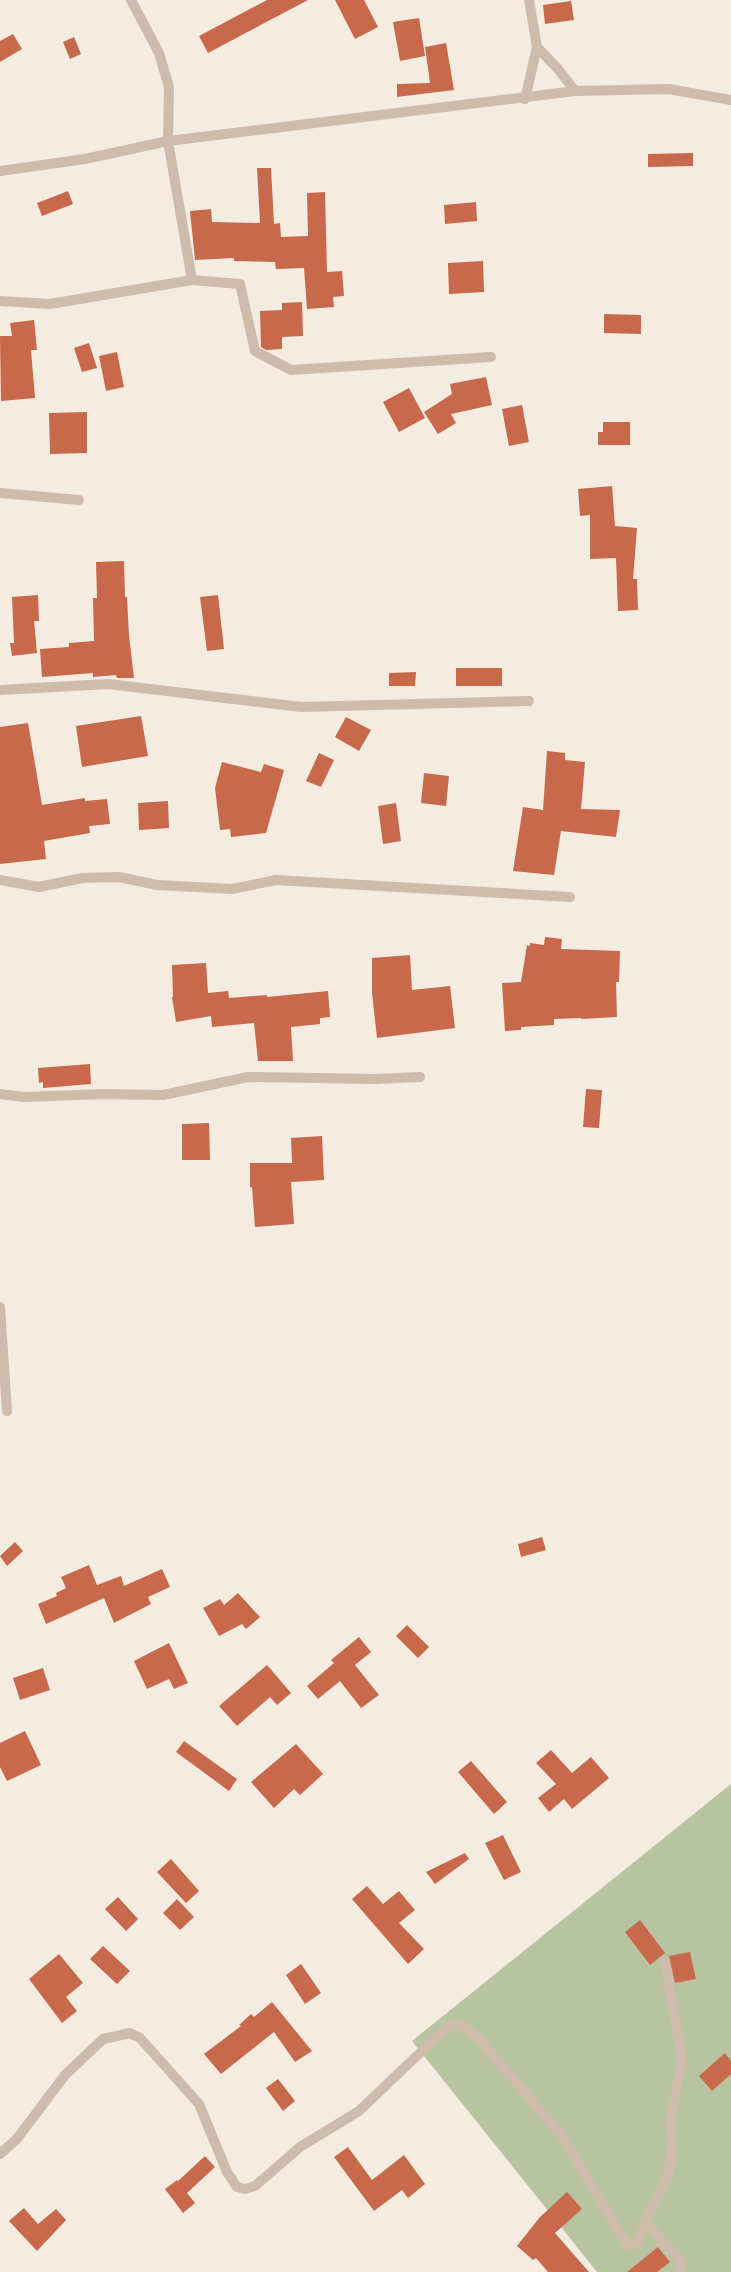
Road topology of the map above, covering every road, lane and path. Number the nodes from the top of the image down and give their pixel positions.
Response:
1 (131, 0) edge
2 (529, 0) edge
3 (536, 47) junction
4 (575, 91) junction
5 (525, 99) junction
6 (731, 100) edge
7 (168, 141) junction
8 (0, 171) edge
9 (192, 280) junction
10 (0, 301) edge
11 (491, 357) dead end
12 (0, 493) edge
13 (79, 500) dead end
14 (0, 690) edge
15 (529, 701) dead end
16 (0, 880) edge
17 (570, 897) dead end
18 (420, 1077) dead end
19 (0, 1094) edge
20 (0, 1307) edge
21 (7, 1411) dead end
22 (665, 1962) dead end
23 (0, 2154) edge
24 (645, 2222) junction
25 (680, 2272) edge

1 - 7 street
2 - 3 street
3 - 4 street
3 - 5 street
4 - 5 street
4 - 6 street
5 - 7 street
7 - 8 street
7 - 9 street
9 - 10 street
9 - 11 street
12 - 13 street
14 - 15 street
16 - 17 street
18 - 19 street
20 - 21 street
22 - 24 street
23 - 24 street
24 - 25 street

